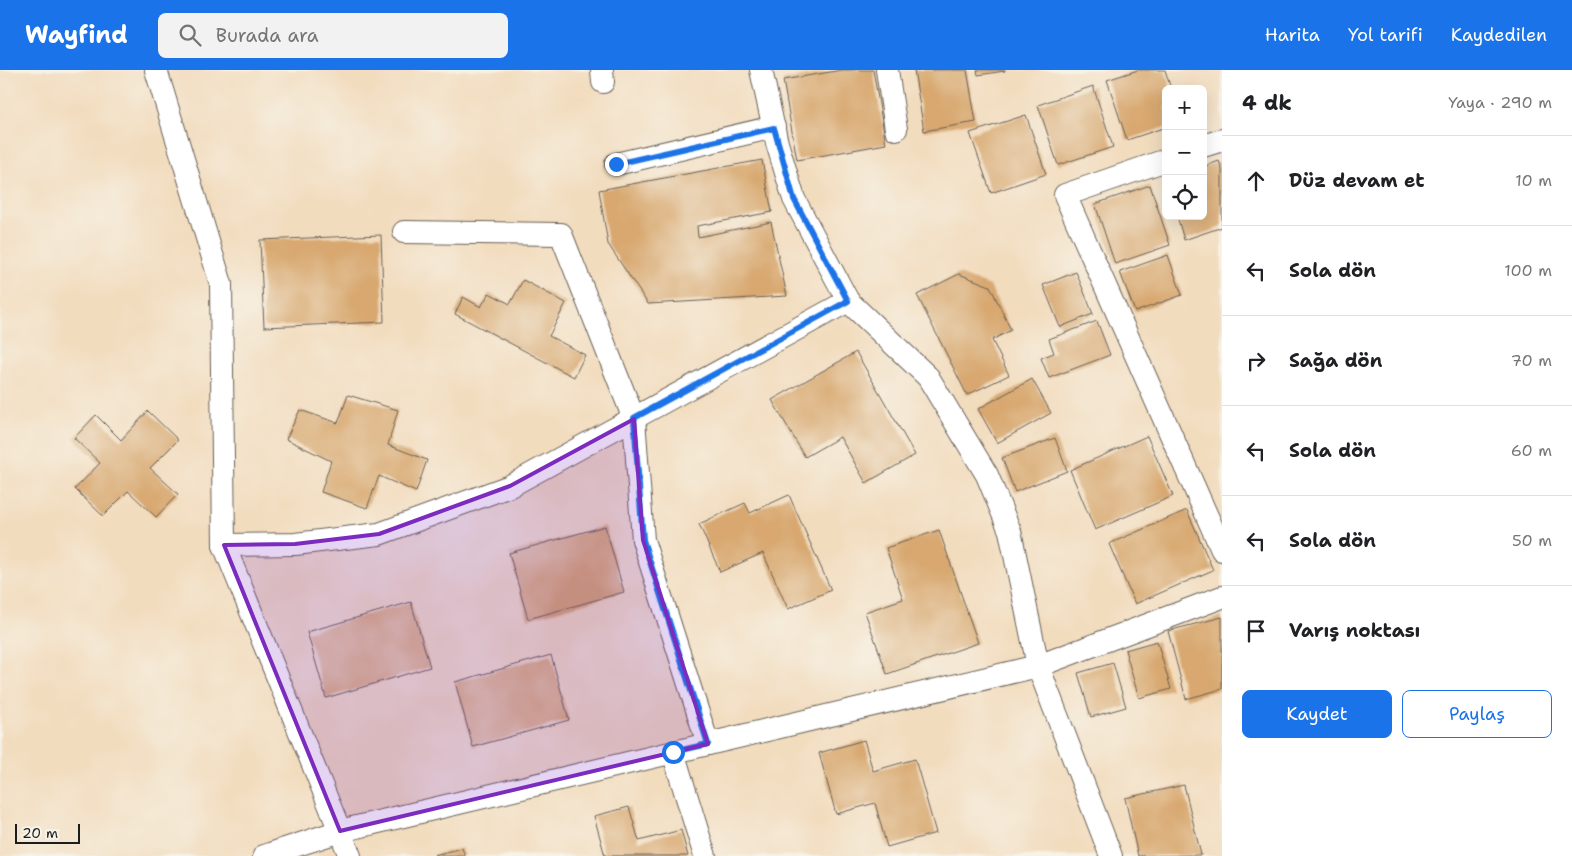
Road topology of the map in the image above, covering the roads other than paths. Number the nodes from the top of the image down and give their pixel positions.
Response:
1 (156, 70) edge
2 (761, 70) edge
3 (887, 70) edge
4 (774, 128) junction
5 (896, 129) dead end
6 (1222, 140) edge
7 (1207, 145) edge
8 (1162, 161) edge
9 (616, 164) dead end
10 (404, 232) dead end
11 (848, 301) junction
12 (634, 418) junction
13 (224, 546) junction
14 (1222, 550) edge
15 (1222, 597) edge
16 (1038, 666) junction
17 (708, 744) junction
18 (673, 752) junction
19 (340, 831) junction
20 (264, 856) edge
21 (350, 856) edge
22 (705, 856) edge
23 (1111, 856) edge

1 - 13 street
2 - 4 street
3 - 5 street
4 - 9 street
4 - 11 street
6 - 7 street
8 - 14 street
10 - 12 street
11 - 12 street
11 - 16 street
12 - 13 street
12 - 17 street
13 - 19 street
15 - 16 street
16 - 17 street
16 - 23 street
17 - 18 street
18 - 19 street
18 - 22 street
19 - 20 street
19 - 21 street

